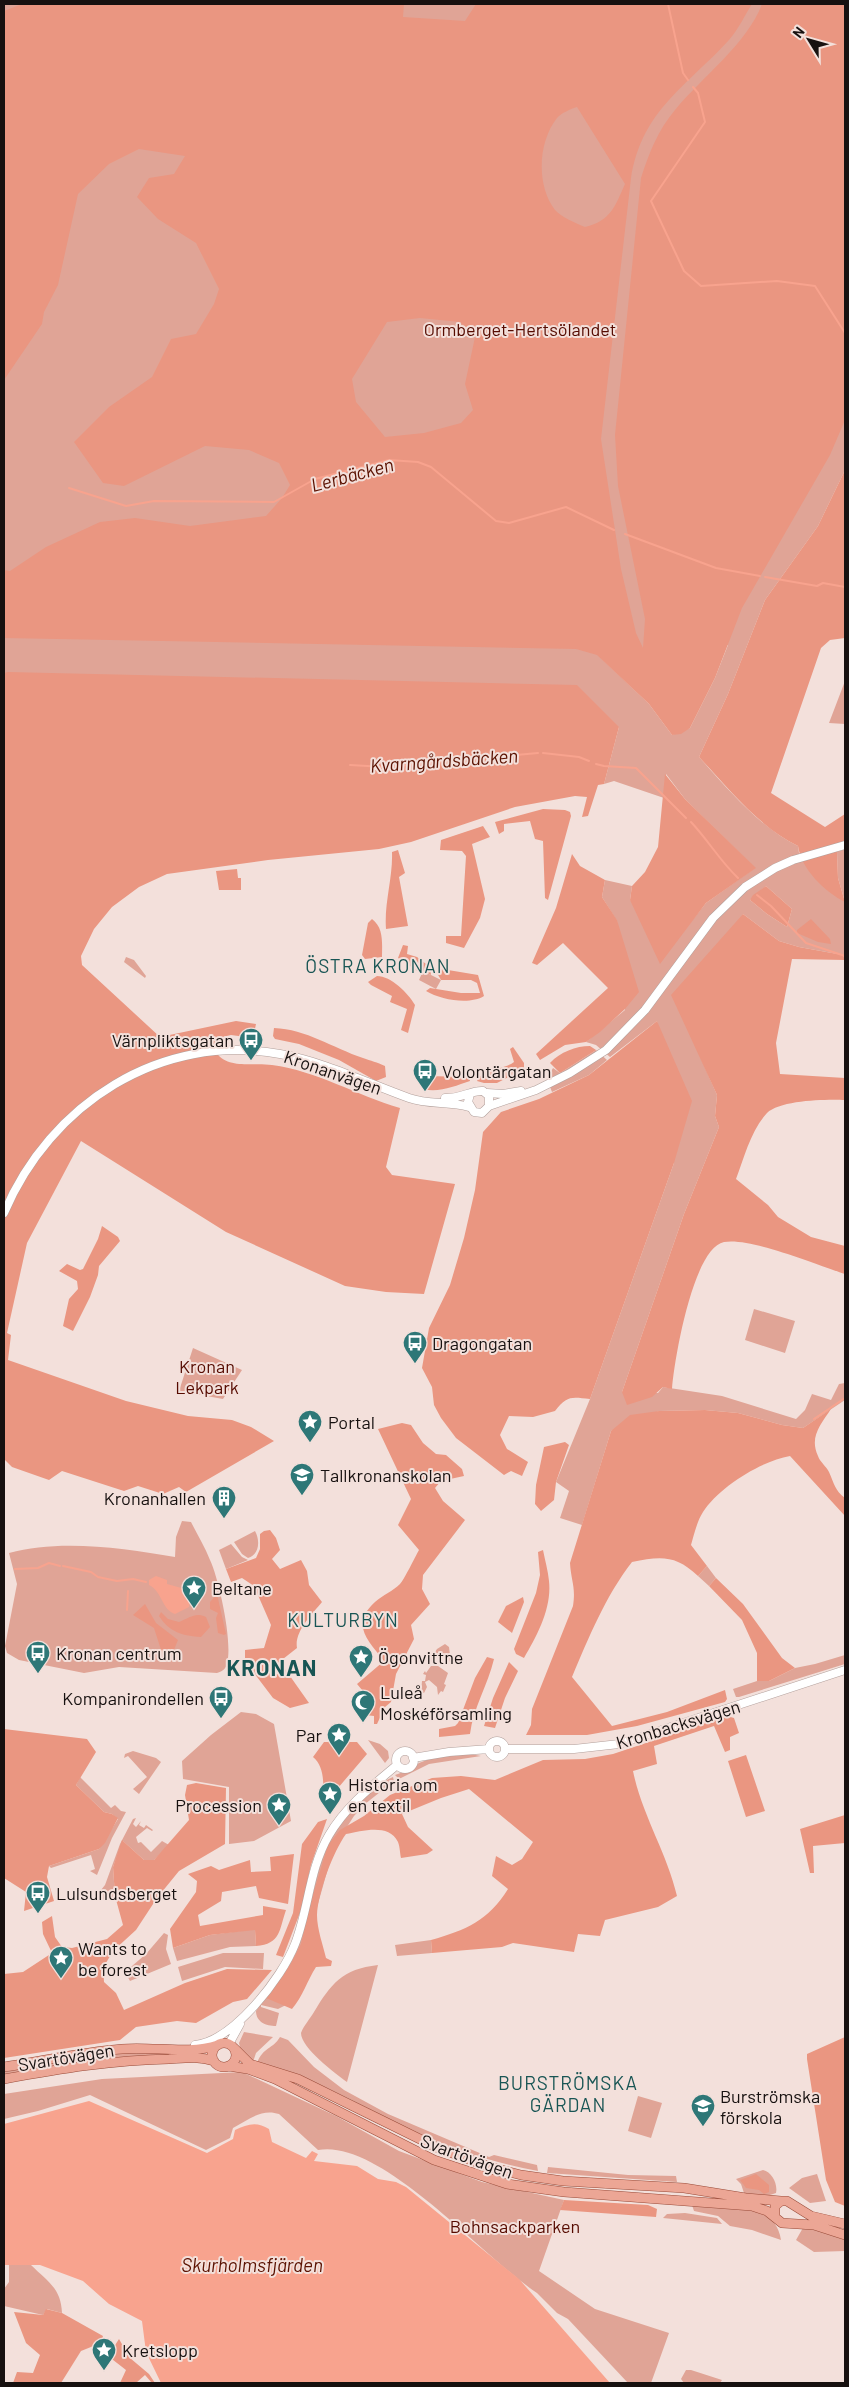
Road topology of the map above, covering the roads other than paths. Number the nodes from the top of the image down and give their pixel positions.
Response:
1 (845, 845) edge
2 (540, 1087) junction
3 (487, 1093) junction
4 (401, 1094) junction
5 (470, 1094) junction
6 (489, 1106) junction
7 (469, 1107) junction
8 (4, 1213) edge
9 (845, 1670) edge
10 (506, 1749) junction
11 (489, 1750) junction
12 (413, 1758) junction
13 (397, 1765) junction
14 (244, 2018) junction
15 (218, 2045) junction
16 (232, 2046) junction
17 (165, 2048) junction
18 (214, 2061) junction
19 (228, 2066) junction
20 (249, 2066) junction
21 (4, 2067) edge
22 (260, 2070) junction
23 (4, 2079) edge
24 (781, 2201) junction
25 (794, 2205) junction
26 (774, 2217) junction
27 (788, 2223) junction
28 (845, 2224) edge
29 (845, 2235) edge

1 - 2 street
2 - 3 street
2 - 6 street
3 - 5 street
3 - 6 street
4 - 5 street, Kronanvägen
4 - 7 street, Kronanvägen
4 - 8 street, Kronanvägen
5 - 7 street
6 - 7 street
9 - 10 street, Kronbacksvägen
10 - 11 street
10 - 11 street
11 - 12 street
12 - 13 street
12 - 13 street
13 - 14 street
14 - 16 street
14 - 17 street
15 - 16 main road
15 - 17 main road, Svartövägen
15 - 18 main road
16 - 19 main road
16 - 20 main road, Svartövägen
17 - 21 main road, Svartövägen
18 - 19 main road
18 - 23 main road, Svartövägen
19 - 20 main road, Svartövägen
20 - 22 main road, Svartövägen
22 - 24 main road, Svartövägen
22 - 26 main road, Svartövägen
24 - 25 main road
24 - 26 main road
25 - 27 main road
25 - 28 main road
26 - 27 main road
27 - 29 main road

